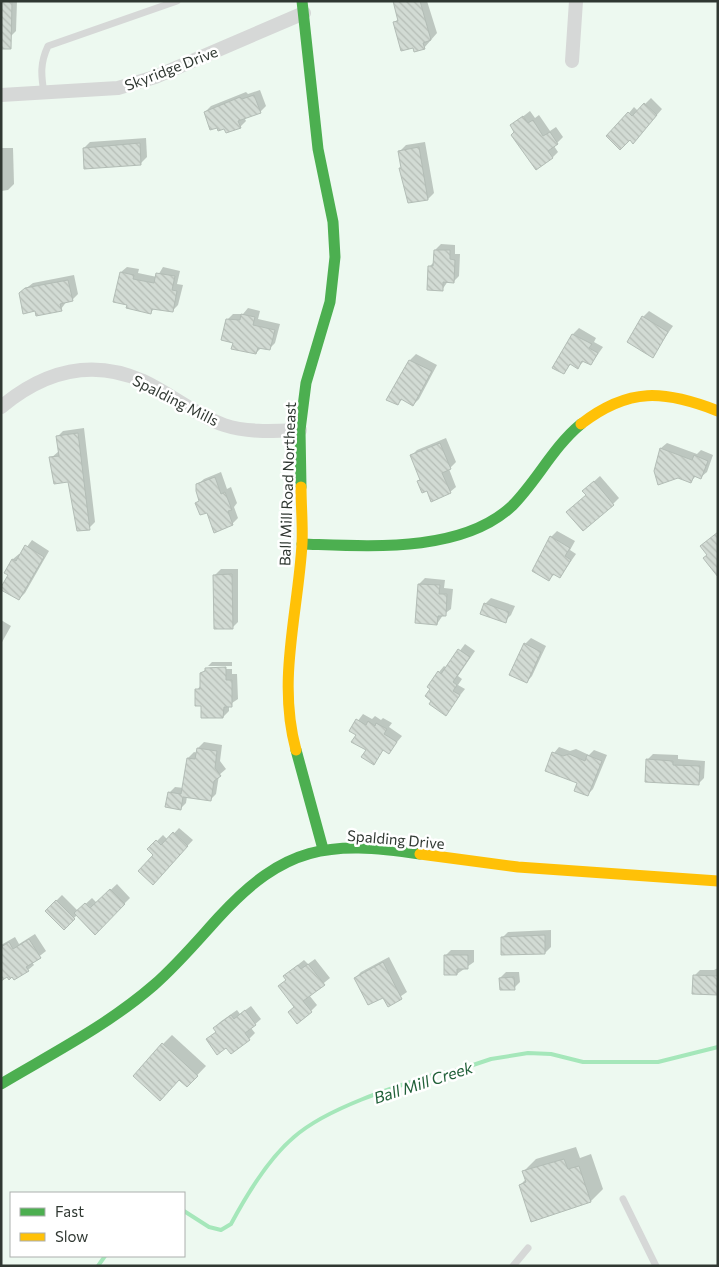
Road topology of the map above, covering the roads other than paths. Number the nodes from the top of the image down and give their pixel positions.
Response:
1 (176, 1) edge
2 (576, 1) edge
3 (303, 7) edge
4 (572, 61) dead end
5 (44, 93) junction
6 (1, 95) edge
7 (1, 407) edge
8 (718, 412) edge
9 (300, 430) junction
10 (302, 544) junction
11 (323, 849) junction
12 (718, 881) edge
13 (1, 1084) edge
14 (623, 1199) dead end
15 (528, 1248) dead end
16 (513, 1266) edge
17 (656, 1266) edge

1 - 5 lane
2 - 4 street
3 - 5 street, Skyridge Drive
3 - 9 street, Ball Mill Road Northeast
5 - 6 street, Skyridge Drive
7 - 9 street, Spalding Mills
8 - 10 street
9 - 10 street, Ball Mill Road Northeast
10 - 11 street, Ball Mill Road Northeast
11 - 12 street, Spalding Drive
11 - 13 street, Spalding Drive
14 - 17 lane
15 - 16 lane

